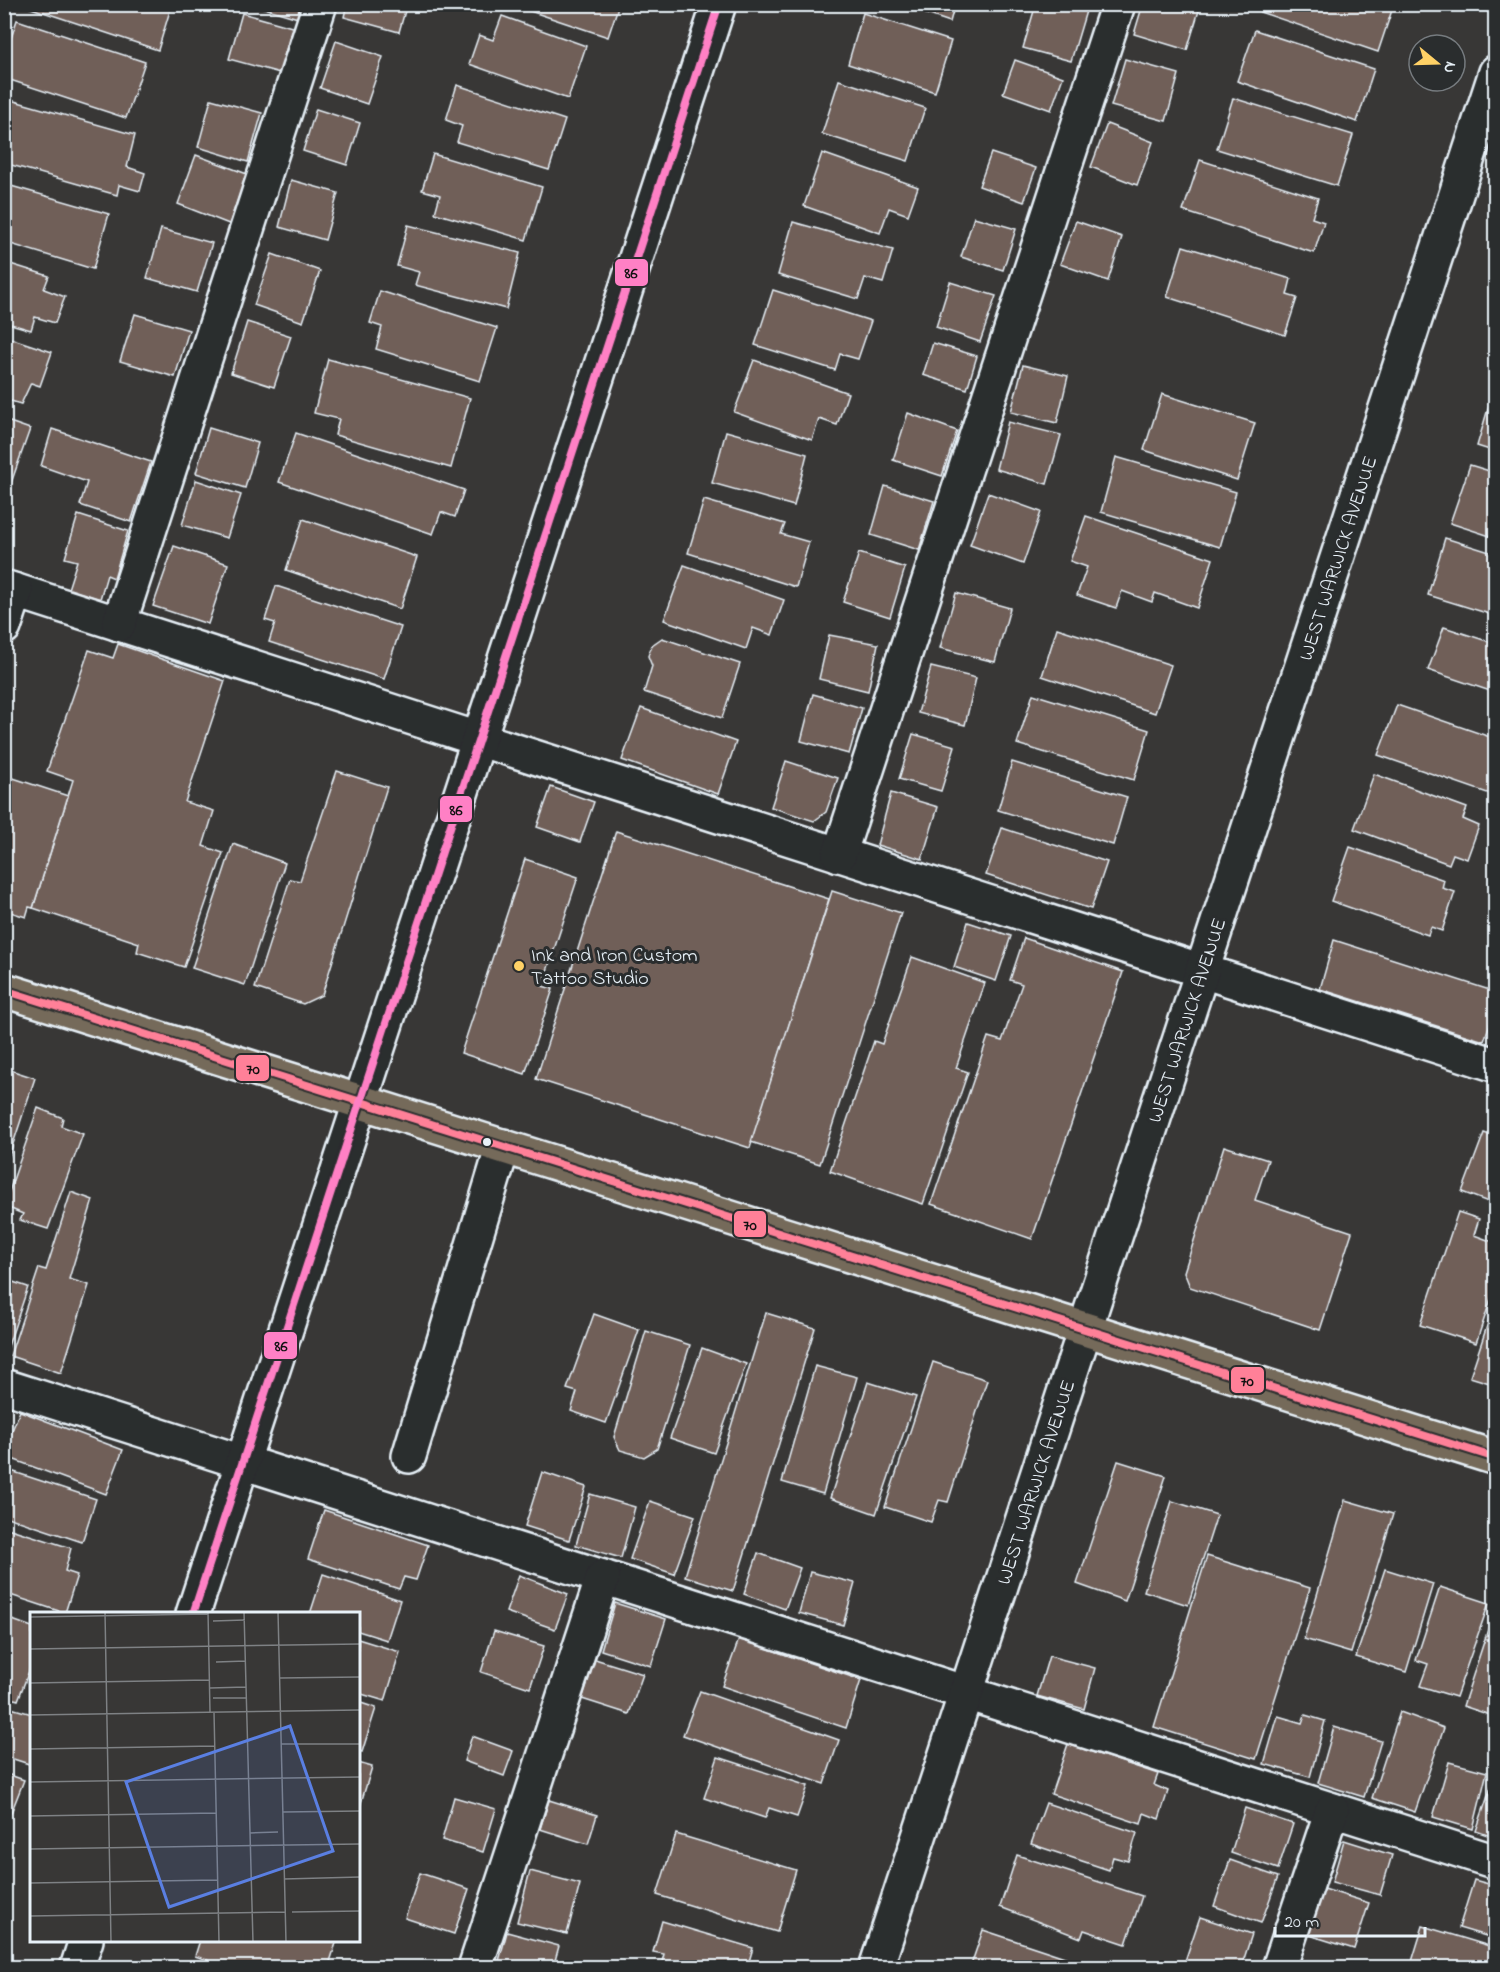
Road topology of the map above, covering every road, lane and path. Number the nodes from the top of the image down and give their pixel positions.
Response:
1 (320, 4) edge
2 (719, 4) edge
3 (1118, 4) edge
4 (1496, 72) edge
5 (10, 589) edge
6 (119, 624) junction
7 (4, 627) edge
8 (479, 740) junction
9 (839, 855) junction
10 (1202, 971) junction
11 (4, 990) edge
12 (1496, 1065) edge
13 (362, 1102) junction
14 (503, 1146) junction
15 (1085, 1329) junction
16 (4, 1386) edge
17 (409, 1456) dead end
18 (1496, 1458) edge
19 (243, 1462) junction
20 (603, 1577) junction
21 (194, 1612) edge
22 (966, 1693) junction
23 (1332, 1810) junction
24 (1496, 1863) edge
25 (86, 1942) edge
26 (77, 1968) edge
27 (475, 1968) edge
28 (876, 1968) edge
29 (1279, 1968) edge

1 - 6 street
2 - 8 street
3 - 9 street
4 - 10 street, WEST WARWICK AVENUE
5 - 6 street
5 - 7 street
6 - 8 street
8 - 9 street
8 - 13 street
9 - 10 street
10 - 12 street
10 - 15 street, WEST WARWICK AVENUE
11 - 13 main road
13 - 14 main road
13 - 19 street
14 - 15 main road
14 - 17 street
15 - 18 main road
15 - 22 street, WEST WARWICK AVENUE
16 - 19 street
19 - 20 street
19 - 21 street
20 - 22 street
20 - 27 street
22 - 23 street
22 - 28 street, WEST WARWICK AVENUE
23 - 24 street
23 - 29 street
25 - 26 street

